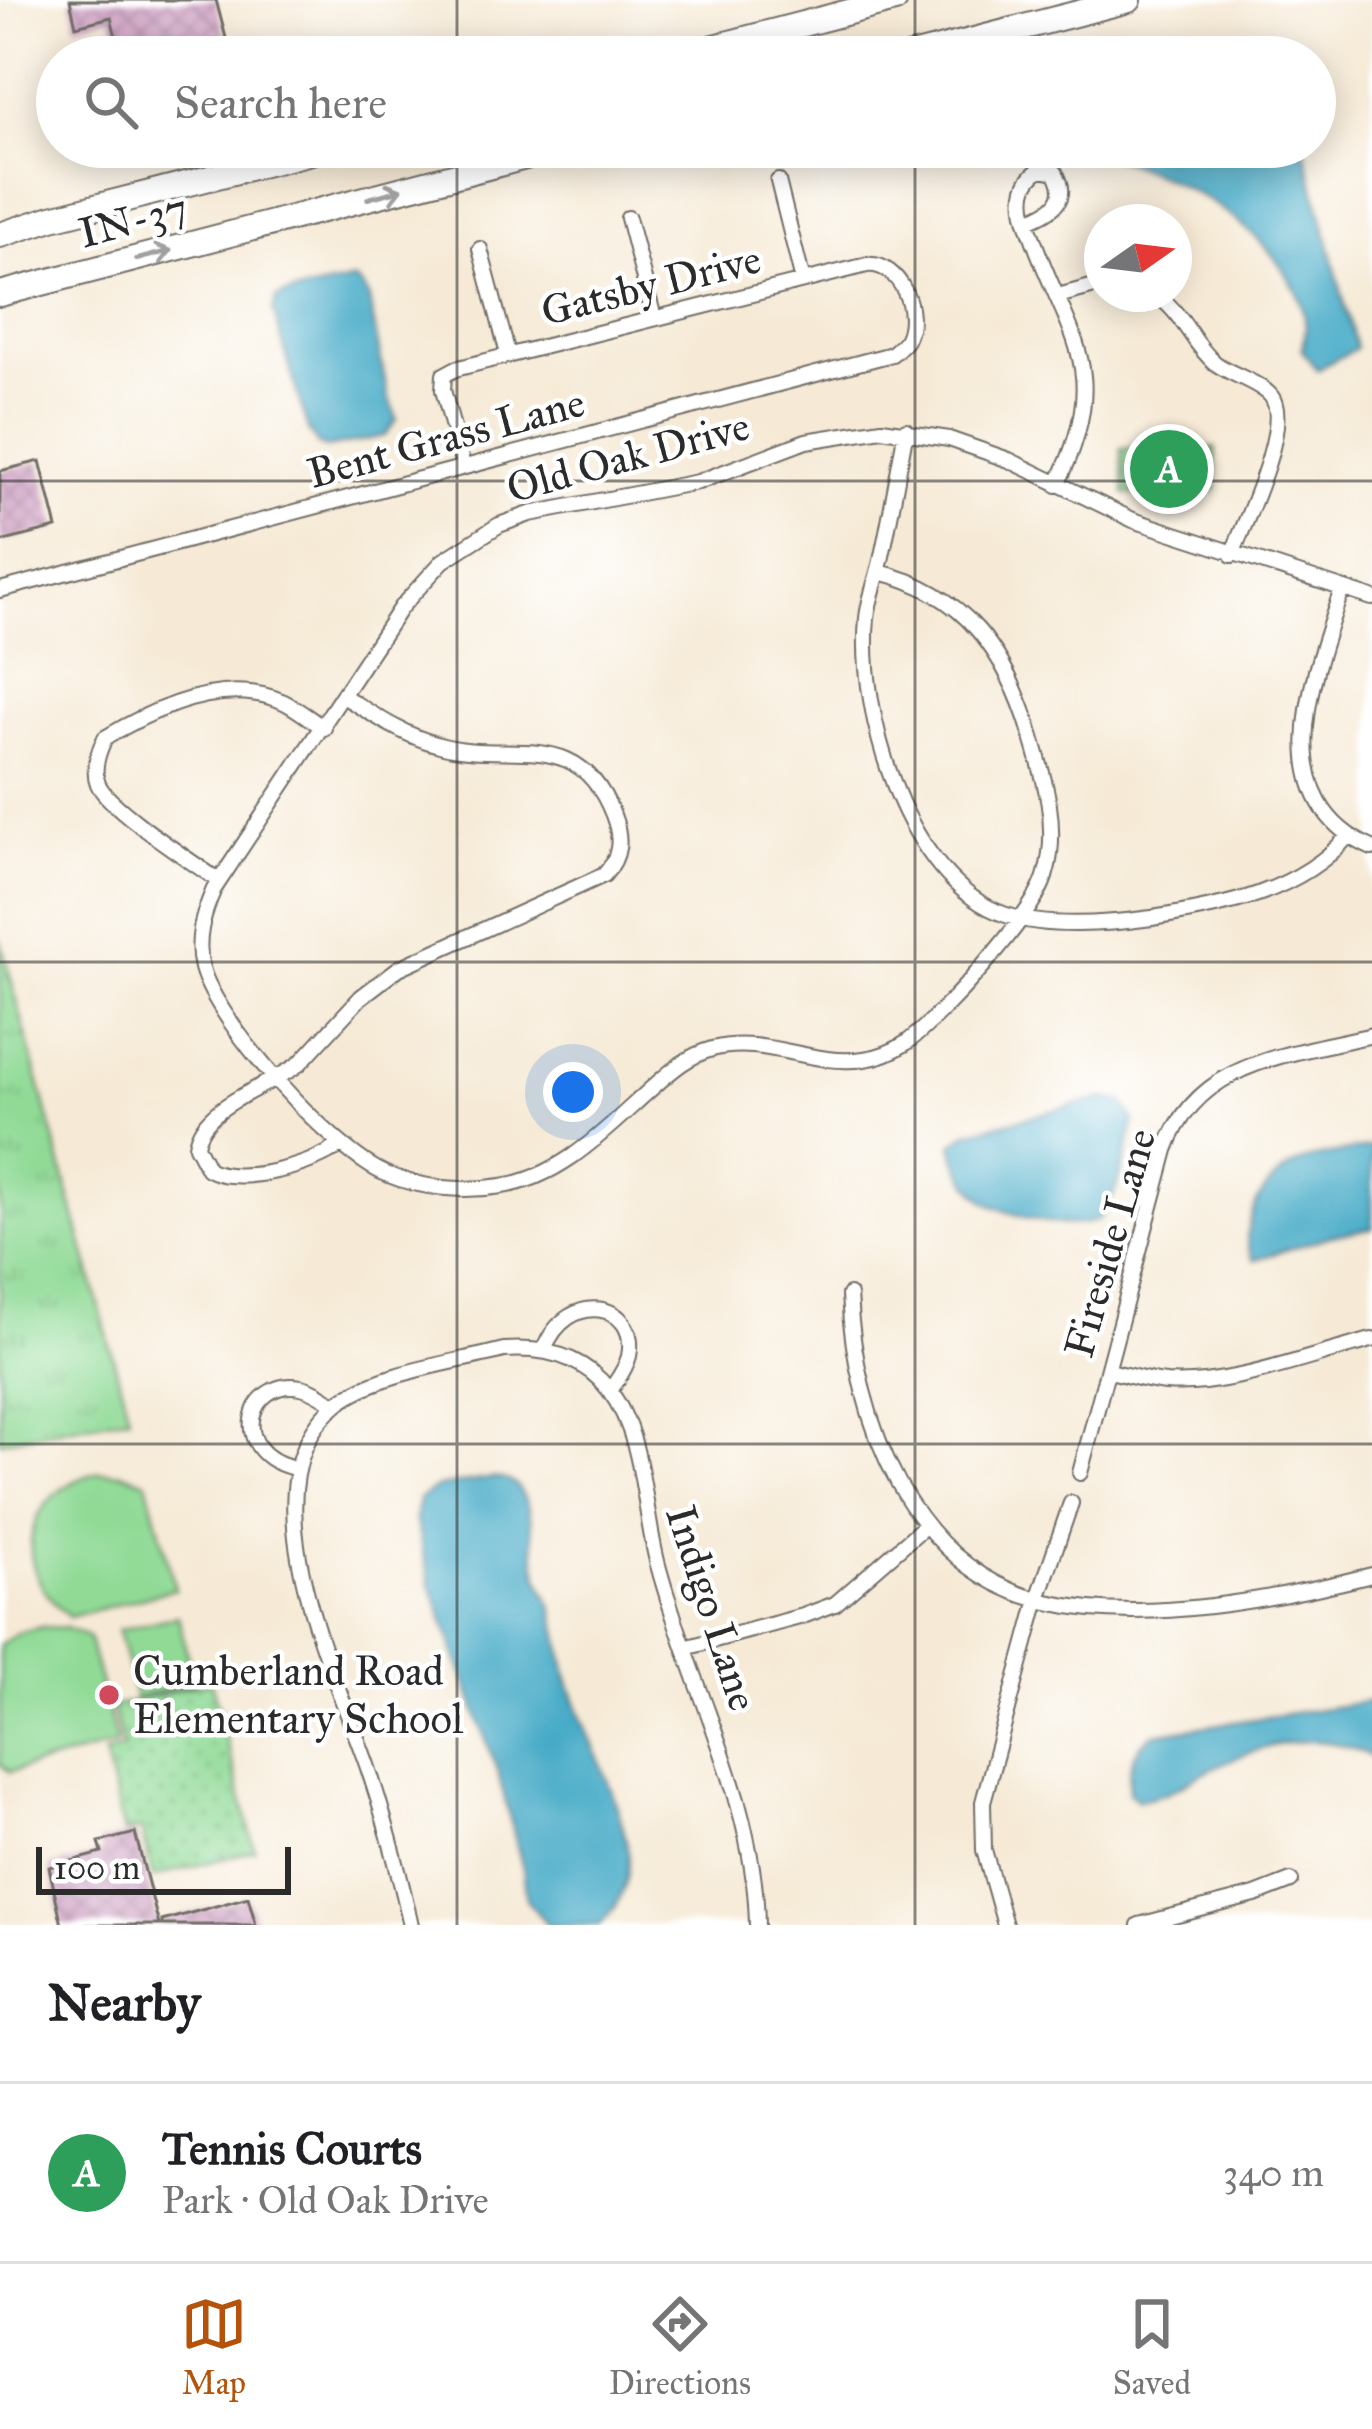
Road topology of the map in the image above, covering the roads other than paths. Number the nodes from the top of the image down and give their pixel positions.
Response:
1 (896, 0) edge
2 (1129, 0) edge
3 (757, 36) edge
4 (989, 36) edge
5 (249, 168) edge
6 (484, 168) edge
7 (778, 181) dead end
8 (52, 218) junction
9 (628, 218) dead end
10 (1027, 221) dead end
11 (0, 224) edge
12 (0, 235) edge
13 (480, 249) dead end
14 (85, 273) junction
15 (803, 281) junction
16 (1084, 289) edge
17 (0, 294) edge
18 (1058, 296) junction
19 (0, 308) edge
20 (1177, 312) edge
21 (654, 318) junction
22 (905, 342) joint
23 (508, 354) junction
24 (906, 430) junction
25 (463, 466) junction
26 (1058, 484) junction
27 (1232, 555) junction
28 (878, 572) junction
29 (1342, 589) junction
30 (0, 590) edge
31 (1372, 598) edge
32 (345, 697) junction
33 (324, 728) junction
34 (1349, 835) junction
35 (1372, 848) edge
36 (219, 881) junction
37 (1020, 919) junction
38 (1372, 1035) edge
39 (276, 1078) junction
40 (340, 1145) junction
41 (849, 1295) dead end
42 (1372, 1340) edge
43 (544, 1350) junction
44 (1109, 1371) junction
45 (610, 1390) junction
46 (336, 1405) junction
47 (295, 1468) junction
48 (1080, 1473) dead end
49 (1071, 1503) dead end
50 (926, 1525) junction
51 (1372, 1575) edge
52 (1038, 1600) junction
53 (685, 1648) junction
54 (1291, 1881) dead end
55 (411, 1925) edge
56 (757, 1925) edge
57 (1005, 1925) edge
58 (1139, 1925) edge

1 - 3 highway
2 - 4 highway
5 - 8 highway, IN-37
14 -> 6 highway, IN-37
7 - 15 street
8 - 11 highway
8 - 12 highway, IN-37
9 - 21 street
10 - 18 street
13 - 23 street
14 - 17 highway, IN-37
14 - 19 highway
15 - 21 street, Gatsby Drive
15 - 22 street, Gatsby Drive
16 - 18 street
18 - 26 street
20 - 27 street
21 - 23 street, Gatsby Drive
22 - 25 street, Bent Grass Lane
23 - 25 street, Gatsby Drive
24 - 26 street, Old Oak Drive
24 - 28 street
24 - 32 street, Old Oak Drive
25 - 30 street, Bent Grass Lane
26 - 27 street, Old Oak Drive
27 - 29 street, Old Oak Drive
28 - 37 street
28 - 37 street, Old Oak Drive
29 - 31 street, Old Oak Drive
29 - 34 street
32 - 33 street, Old Oak Drive
32 - 39 street
33 - 36 street, Old Oak Drive
33 - 36 street
34 - 35 street
34 - 37 street
36 - 39 street, Old Oak Drive
37 - 40 street, Old Oak Drive
38 - 44 street, Fireside Lane
39 - 40 street, Old Oak Drive
39 - 40 street
41 - 50 street
42 - 44 street
43 - 45 street
43 - 45 street
43 - 46 street
44 - 48 street, Fireside Lane
45 - 53 street, Indigo Lane
46 - 47 street
46 - 47 street
47 - 55 street
49 - 52 street
50 - 52 street
50 - 53 street
51 - 52 street
52 - 57 street
53 - 56 street, Indigo Lane
54 - 58 street

